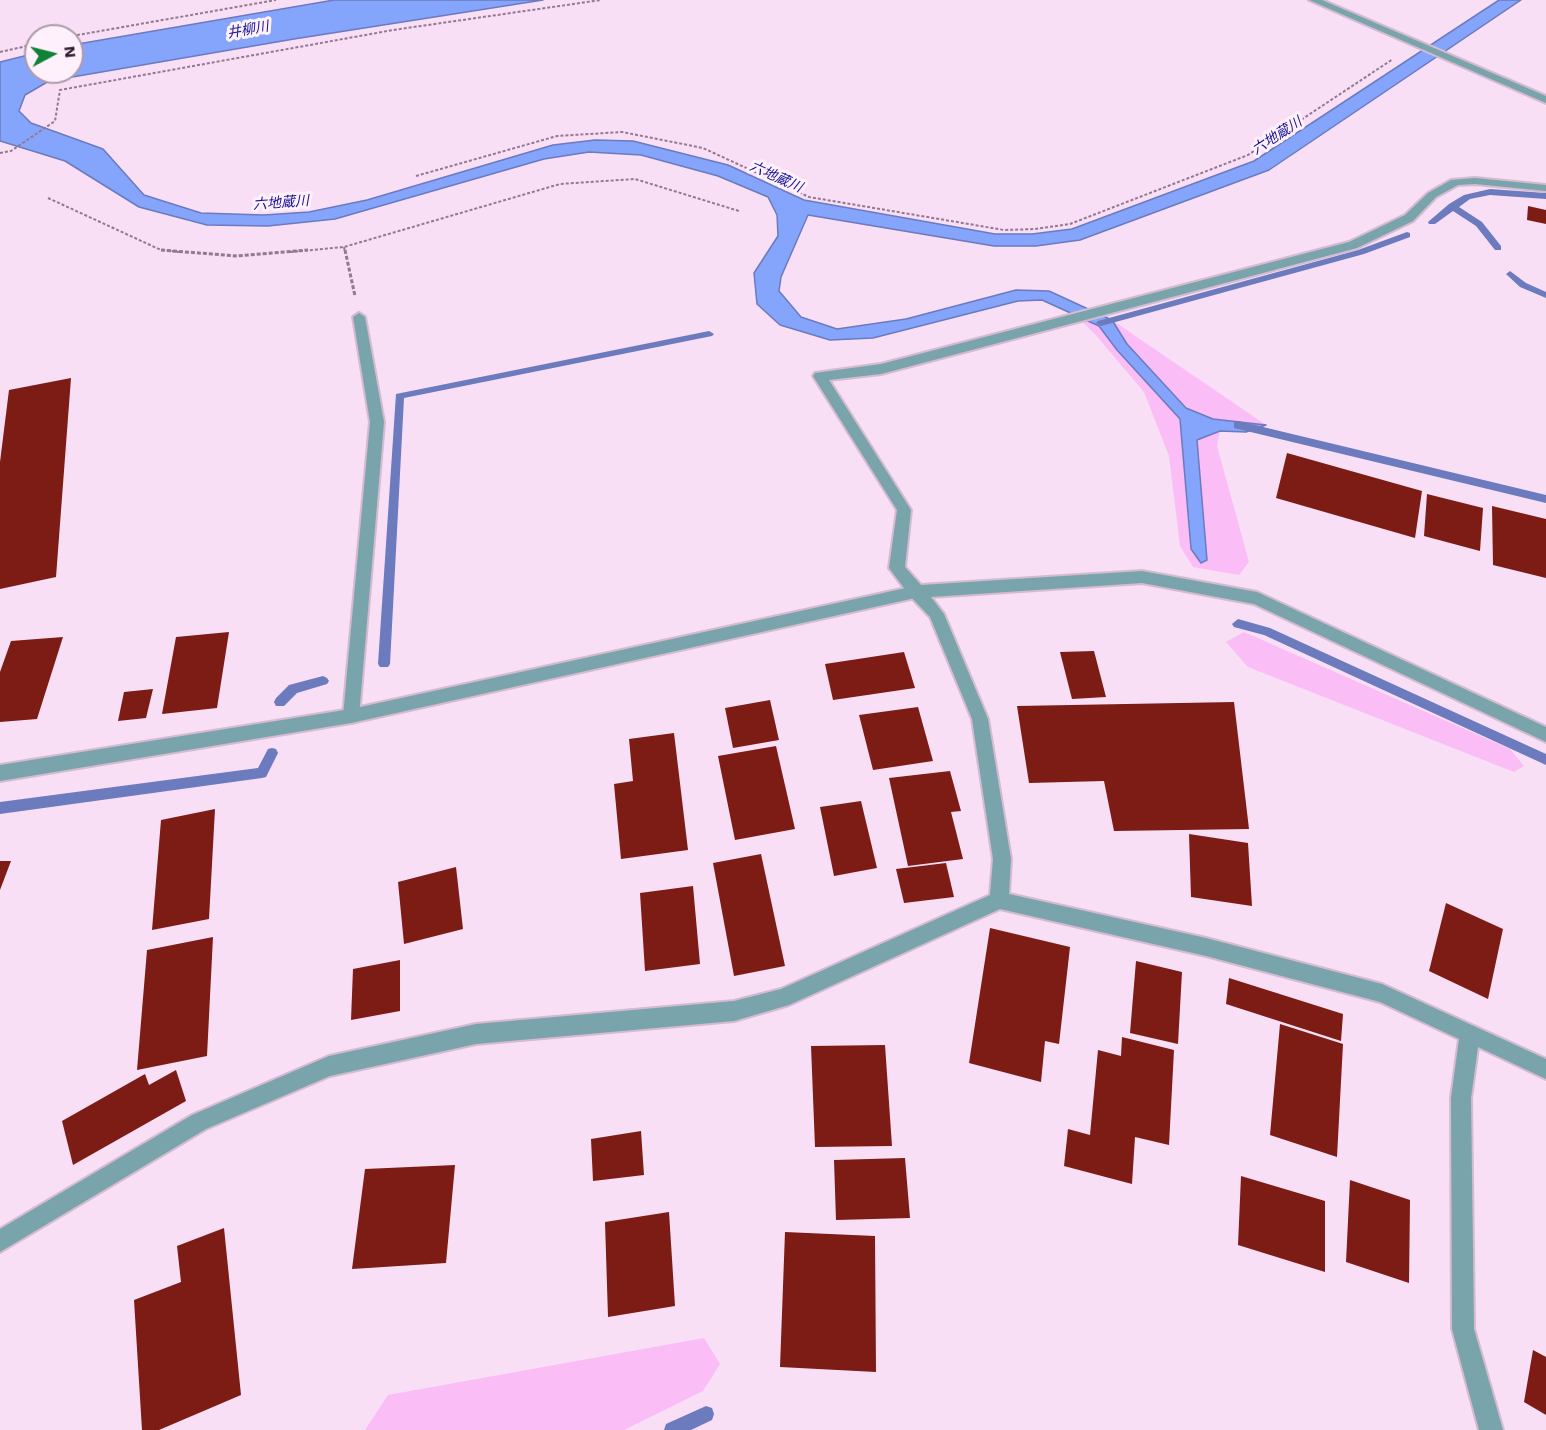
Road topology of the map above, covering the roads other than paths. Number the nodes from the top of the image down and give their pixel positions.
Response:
1 (1314, 0) edge
2 (1546, 100) edge
3 (1546, 188) edge
4 (359, 317) road end
5 (915, 592) junction
6 (351, 717) junction
7 (1546, 735) edge
8 (0, 773) edge
9 (999, 900) junction
10 (1470, 1032) junction
11 (1546, 1069) edge
12 (0, 1241) edge
13 (1491, 1430) edge

1 - 2 street
3 - 5 street
4 - 6 street
5 - 6 street
5 - 7 street
5 - 9 street
6 - 8 street
9 - 10 street
9 - 12 street
10 - 11 street
10 - 13 street

